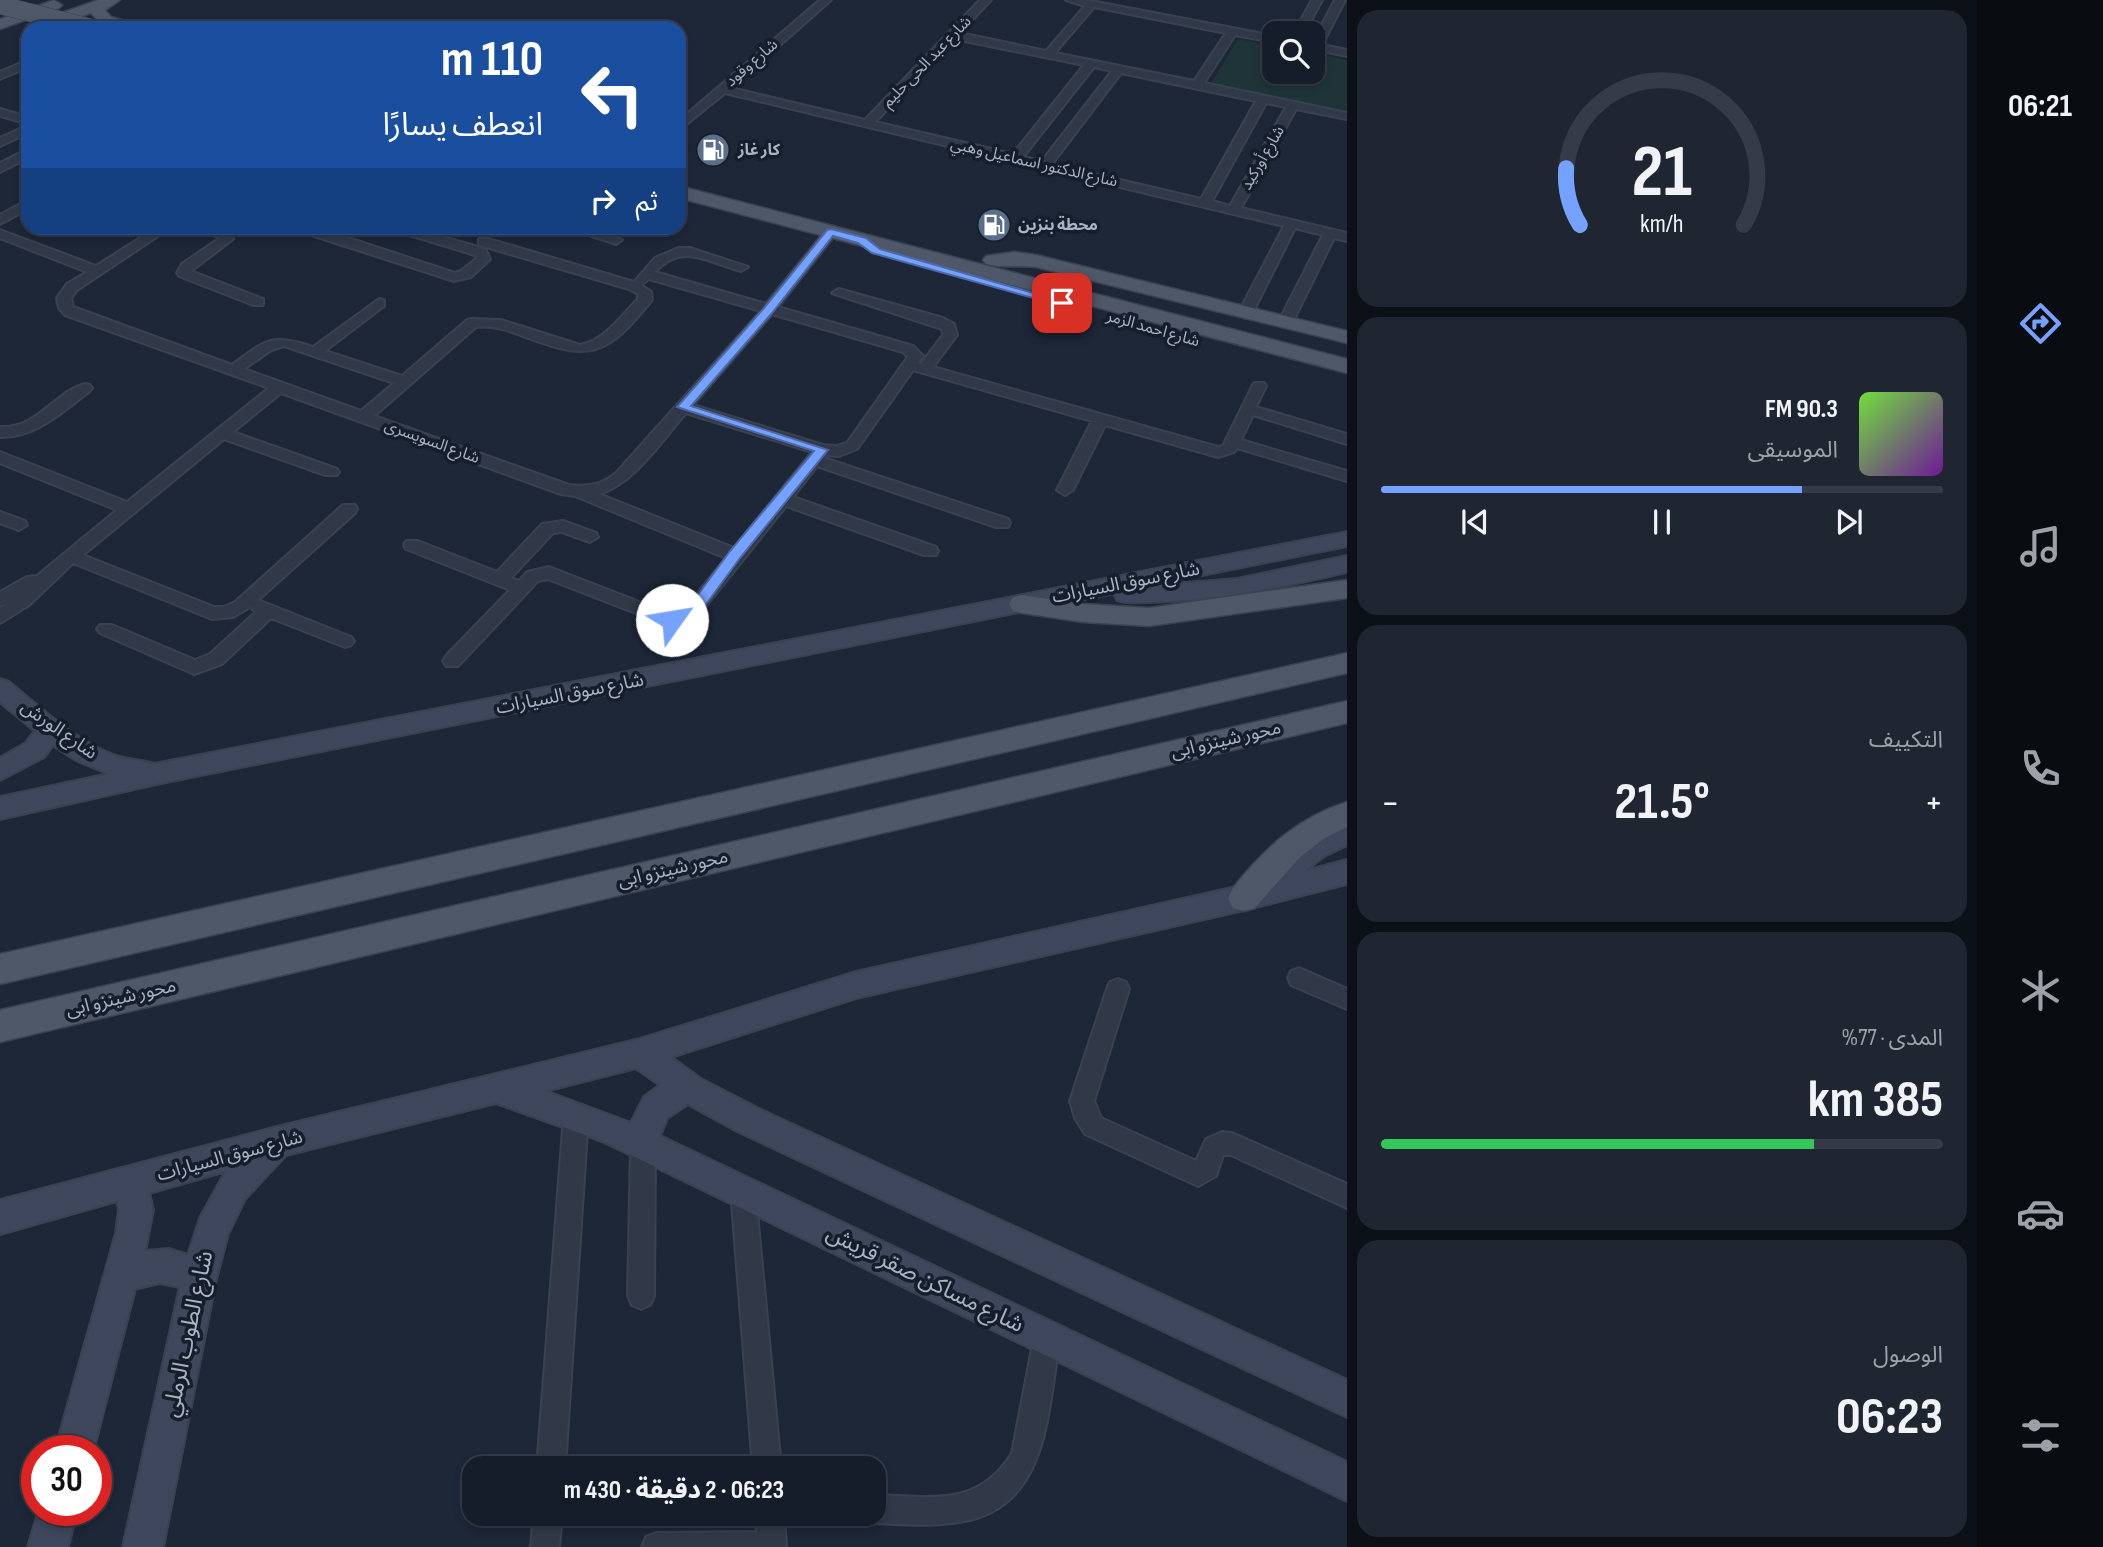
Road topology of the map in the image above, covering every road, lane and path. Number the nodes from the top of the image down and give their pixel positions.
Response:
1 (10, 0) edge
2 (25, 0) edge
3 (57, 0) edge
4 (67, 0) edge
5 (826, 0) edge
6 (986, 0) edge
7 (1071, 0) edge
8 (1144, 0) edge
9 (1317, 0) edge
10 (1340, 0) edge
11 (105, 3) edge
12 (1092, 4) junction
13 (0, 6) edge
14 (1135, 12) junction
15 (0, 15) edge
16 (24, 21) edge
17 (62, 21) edge
18 (63, 21) edge
19 (113, 21) edge
20 (1306, 21) edge
21 (0, 24) edge
22 (1325, 27) edge
23 (1232, 31) junction
24 (952, 35) junction
25 (21, 36) edge
26 (1262, 37) edge
27 (0, 40) edge
28 (1325, 49) edge
29 (1347, 53) edge
30 (1048, 55) junction
31 (1091, 64) junction
32 (21, 66) edge
33 (1119, 69) junction
34 (0, 76) edge
35 (1197, 85) junction
36 (722, 89) junction
37 (1263, 99) junction
38 (1293, 105) junction
39 (0, 112) edge
40 (1347, 116) edge
41 (21, 119) edge
42 (686, 121) edge
43 (867, 124) junction
44 (21, 125) edge
45 (0, 143) edge
46 (21, 157) edge
47 (1015, 159) junction
48 (1044, 166) junction
49 (0, 168) edge
50 (686, 180) edge
51 (686, 194) edge
52 (1204, 204) junction
53 (21, 208) edge
54 (1233, 211) junction
55 (0, 220) edge
56 (1291, 224) junction
57 (831, 232) junction
58 (1329, 233) junction
59 (0, 234) edge
60 (153, 235) edge
61 (225, 235) edge
62 (324, 235) edge
63 (430, 235) edge
64 (492, 235) edge
65 (598, 235) edge
66 (1347, 237) edge
67 (616, 240) dead end
68 (862, 241) junction
69 (478, 246) junction
70 (993, 260) junction
71 (741, 267) dead end
72 (97, 271) junction
73 (647, 274) junction
74 (634, 286) junction
75 (839, 293) dead end
76 (258, 302) dead end
77 (379, 303) dead end
78 (768, 310) junction
79 (1245, 314) junction
80 (1285, 323) junction
81 (1347, 337) edge
82 (316, 351) junction
83 (1347, 351) edge
84 (1347, 366) edge
85 (917, 368) junction
86 (233, 371) junction
87 (403, 381) junction
88 (1347, 382) edge
89 (1259, 386) dead end
90 (279, 387) junction
91 (85, 388) dead end
92 (683, 407) junction
93 (1248, 409) junction
94 (363, 417) junction
95 (1100, 419) junction
96 (0, 432) edge
97 (222, 433) junction
98 (1347, 439) edge
99 (1232, 442) junction
100 (818, 455) junction
101 (0, 457) edge
102 (331, 472) dead end
103 (1347, 476) edge
104 (1065, 491) dead end
105 (579, 492) junction
106 (783, 499) junction
107 (129, 509) junction
108 (349, 509) dead end
109 (0, 517) edge
110 (1002, 523) dead end
111 (19, 525) dead end
112 (590, 537) dead end
113 (1347, 539) edge
114 (412, 545) dead end
115 (930, 551) dead end
116 (735, 555) junction
117 (71, 556) junction
118 (1347, 564) edge
119 (50, 573) junction
120 (499, 580) junction
121 (521, 589) junction
122 (1347, 589) edge
123 (1090, 590) junction
124 (0, 600) edge
125 (246, 601) junction
126 (1022, 604) junction
127 (269, 610) junction
128 (0, 617) edge
129 (106, 629) dead end
130 (345, 642) dead end
131 (452, 661) dead end
132 (1347, 663) edge
133 (0, 688) edge
134 (1347, 712) edge
135 (51, 729) junction
136 (0, 770) edge
137 (161, 773) junction
138 (0, 808) edge
139 (1347, 814) edge
140 (1347, 834) edge
141 (1347, 872) edge
142 (1258, 895) junction
143 (0, 969) edge
144 (1299, 978) dead end
145 (1118, 989) dead end
146 (1347, 999) edge
147 (0, 1026) edge
148 (640, 1053) junction
149 (498, 1089) junction
150 (690, 1089) junction
151 (576, 1116) junction
152 (276, 1142) junction
153 (643, 1145) junction
154 (130, 1182) junction
155 (743, 1191) junction
156 (1347, 1196) edge
157 (0, 1217) edge
158 (119, 1279) junction
159 (198, 1279) junction
160 (641, 1296) dead end
161 (1047, 1338) junction
162 (1347, 1399) edge
163 (78, 1435) edge
164 (552, 1456) edge
165 (766, 1456) edge
166 (1347, 1482) edge
167 (886, 1509) edge
168 (54, 1526) edge
169 (547, 1526) edge
170 (771, 1526) edge
171 (772, 1546) edge
172 (48, 1547) edge
173 (143, 1547) edge
174 (545, 1547) edge
175 (656, 1547) edge

1 - 13 main road
2 - 3 main road
4 - 21 main road
5 - 36 street, شارع وقود
6 - 24 street, شارع عبد الحى حليم
7 - 12 street
8 - 14 street
9 - 20 street
10 - 22 street
11 - 17 main road
11 - 19 main road
12 - 14 street
12 - 30 street
13 - 18 main road, bridge
14 - 23 street
15 - 16 main road
23 - 26 street
23 - 35 street
24 - 30 street
24 - 43 street, شارع عبد الحى حليم
25 - 27 main road
28 - 29 street
30 - 31 street
31 - 33 street
31 - 47 street
32 - 34 street
33 - 35 street
33 - 48 street
35 - 37 street
36 - 42 street, شارع وقود
36 - 43 street, شارع الدكتور اسماعيل وهبي
37 - 38 street
37 - 52 street, شارع أوركيد
38 - 40 street
38 - 54 street, شارع أوركيد
39 - 41 street
43 - 47 street, شارع الدكتور اسماعيل وهبي
44 - 45 street
46 - 49 street
47 - 48 street, شارع الدكتور اسماعيل وهبي
48 - 52 street, شارع الدكتور اسماعيل وهبي
50 - 70 main road, شارع احمد الزمر
51 - 57 main road, شارع احمد الزمر
52 - 54 street, شارع الدكتور اسماعيل وهبي
53 - 55 street
54 - 56 street, شارع الدكتور اسماعيل وهبي
56 - 58 street, شارع الدكتور اسماعيل وهبي
56 - 79 street
57 - 68 main road, شارع احمد الزمر
57 - 78 street
58 - 66 street, شارع الدكتور اسماعيل وهبي
58 - 80 street
59 - 72 street
60 - 72 street, شارع السويسرى
61 - 76 street
62 - 69 street
63 - 69 street
64 - 69 street
65 - 67 street
68 - 84 main road
68 - 88 main road, شارع احمد الزمر
69 - 74 street
70 - 79 main road, شارع احمد الزمر
70 - 83 main road
71 - 73 street
72 - 86 street, شارع السويسرى
73 - 74 street
73 - 78 street
74 - 87 street
75 - 85 street
77 - 82 street
78 - 85 street
78 - 92 street
79 - 80 main road, شارع احمد الزمر
80 - 81 main road, شارع احمد الزمر
82 - 86 street
82 - 87 street
85 - 95 street
85 - 100 street
86 - 90 street, شارع السويسرى
87 - 94 street
89 - 93 street
90 - 94 street, شارع السويسرى
90 - 97 street
91 - 96 street
92 - 100 street
92 - 105 street
93 - 98 street
93 - 99 street
94 - 105 street, شارع السويسرى
95 - 99 street
95 - 104 street
97 - 102 street
97 - 107 street
99 - 103 street
100 - 106 street
100 - 110 street
101 - 107 street
105 - 116 street
106 - 115 street
106 - 116 street
107 - 117 street
108 - 125 street
109 - 111 street
112 - 120 street
113 - 123 street, شارع سوق السيارات
114 - 120 street
116 - 121 street
117 - 119 street
117 - 125 street
118 - 123 street
119 - 124 street
119 - 128 street
120 - 121 street
121 - 131 street
122 - 126 main road
123 - 126 street, شارع سوق السيارات
125 - 127 street
126 - 137 street, شارع سوق السيارات
127 - 129 street
127 - 130 street
132 - 143 main road
133 - 135 street, شارع الورش
134 - 147 main road, محور شينزو ابى
135 - 136 street
135 - 137 street, شارع الورش
137 - 138 street, شارع سوق السيارات
139 - 142 main road
140 - 142 street
141 - 142 street, شارع سوق السيارات
142 - 148 street, شارع سوق السيارات
144 - 146 street
145 - 156 street
148 - 149 street, شارع سوق السيارات
148 - 150 street
149 - 151 street, شارع مساكن صقر قريش
149 - 152 street, شارع سوق السيارات
150 - 153 street
150 - 162 street
151 - 153 street, شارع مساكن صقر قريش
151 - 164 street
152 - 154 street, شارع سوق السيارات
152 - 159 street, شارع الطوب الرملي
153 - 155 street, شارع مساكن صقر قريش
153 - 160 street
154 - 157 street, شارع سوق السيارات
154 - 158 street
155 - 161 street, شارع مساكن صقر قريش
155 - 165 street
158 - 159 street
158 - 163 street
159 - 173 street, شارع الطوب الرملي
161 - 166 street, شارع مساكن صقر قريش
161 - 167 street
168 - 172 street
169 - 174 street
170 - 171 street
171 - 175 street

